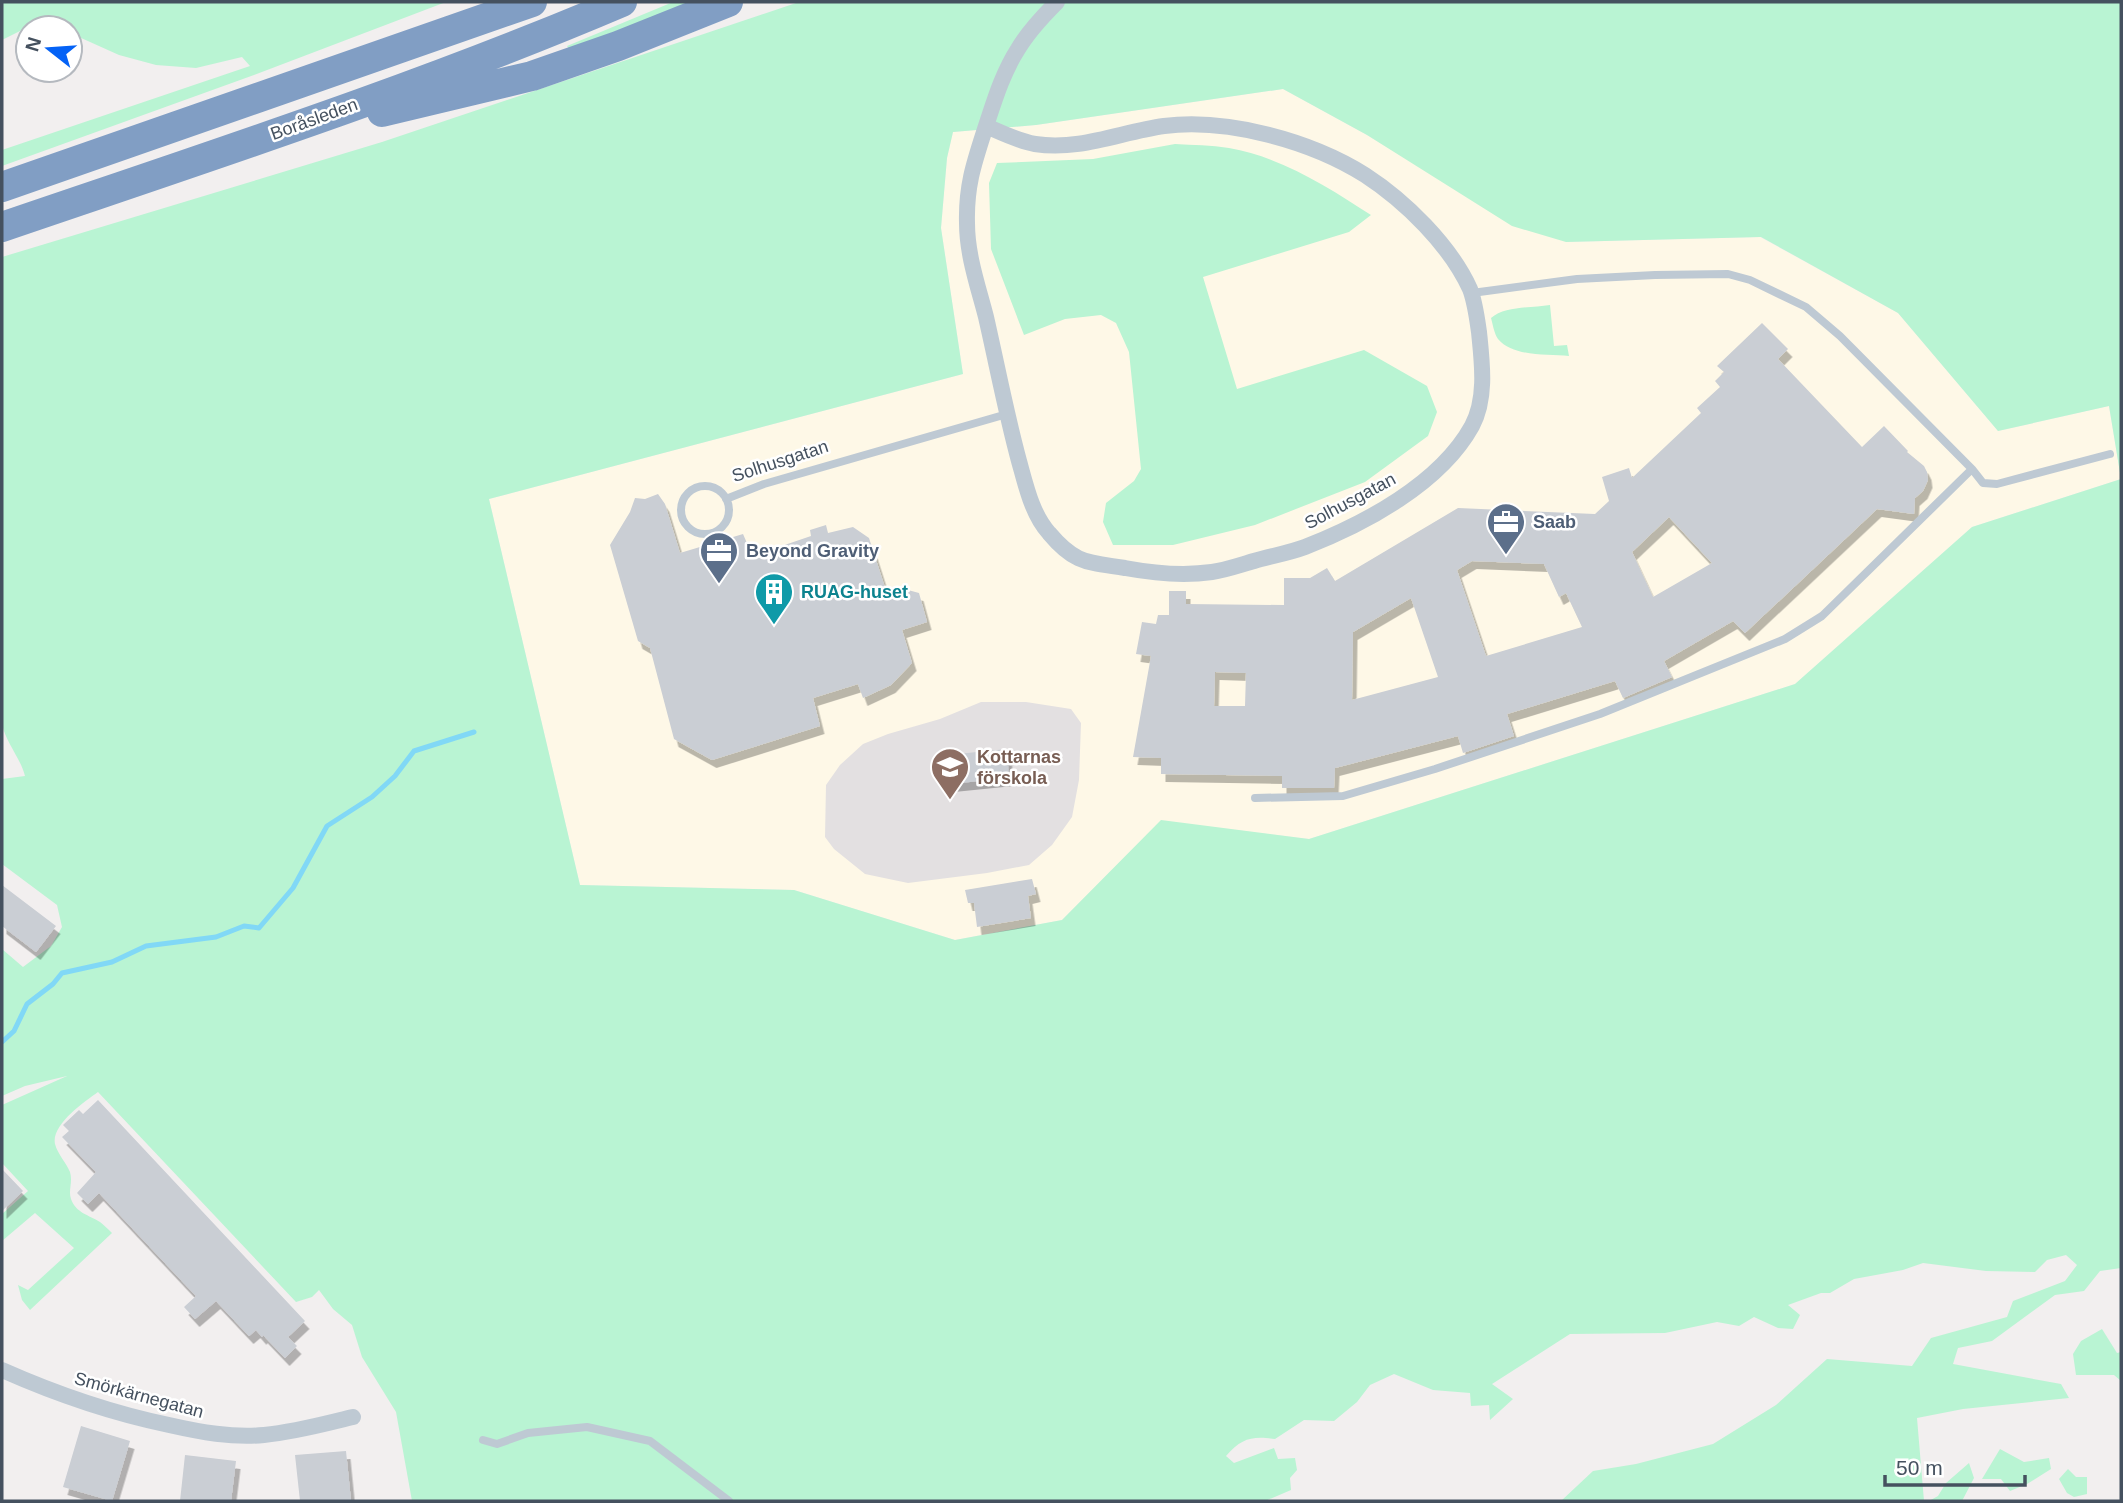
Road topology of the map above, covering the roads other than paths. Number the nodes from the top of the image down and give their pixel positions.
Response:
1 (500, 2) edge
2 (532, 2) edge
3 (622, 2) edge
4 (728, 2) edge
5 (1057, 2) edge
6 (423, 41) junction
7 (986, 126) junction
8 (256, 141) junction
9 (2, 187) edge
10 (2, 227) edge
11 (1472, 293) junction
12 (1007, 414) junction
13 (2110, 454) dead end
14 (1972, 469) junction
15 (726, 499) junction
16 (1255, 798) dead end
17 (2, 1370) edge
18 (353, 1416) dead end
19 (483, 1440) dead end
20 (729, 1501) edge

1 - 6 highway
2 - 6 highway
3 - 8 highway, Boråsleden
4 - 8 highway
5 - 7 street, Solhusgatan
6 - 9 highway
7 - 11 street, Solhusgatan
7 - 12 street, Solhusgatan
8 - 10 highway, Boråsleden
11 - 12 street, Solhusgatan
11 - 14 lane
12 - 15 lane, Solhusgatan
13 - 14 lane
14 - 16 lane
15 - 15 lane, Solhusgatan
17 - 18 street, Smörkärnegatan
19 - 20 lane

